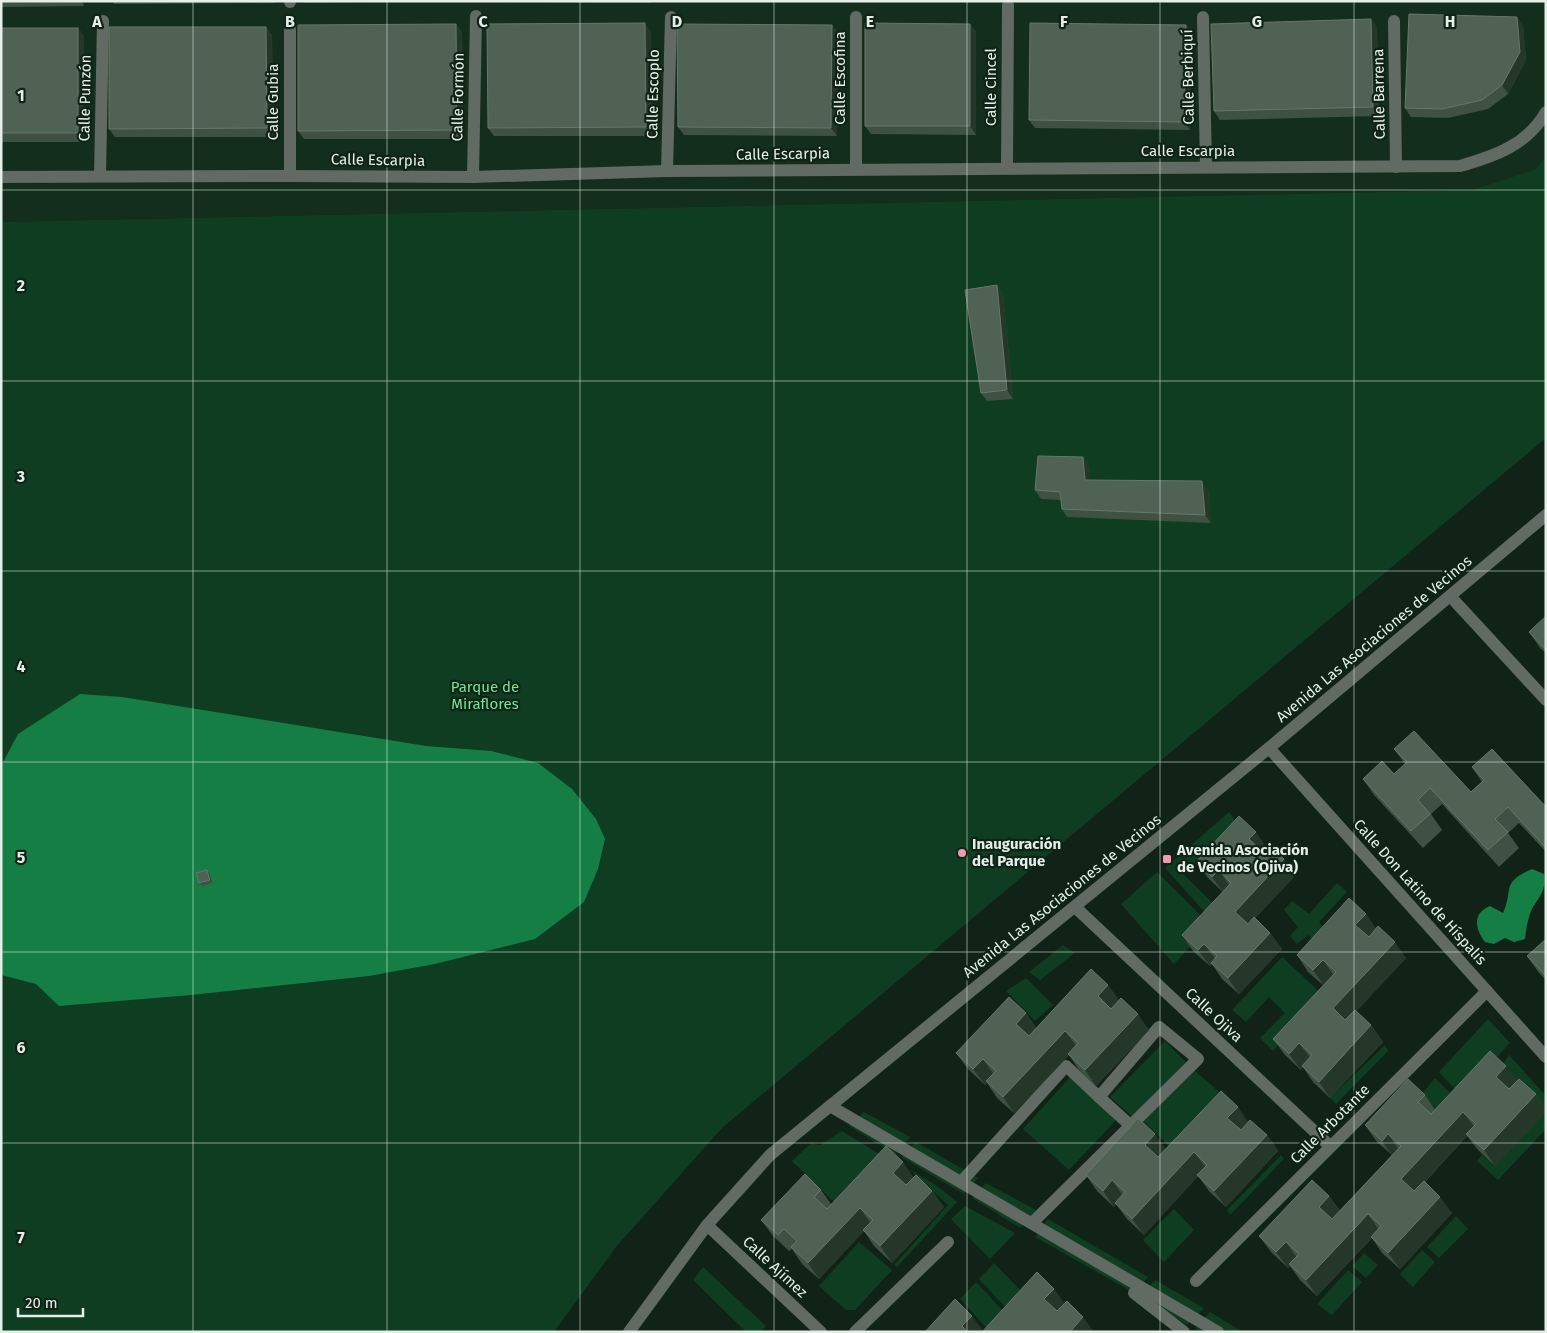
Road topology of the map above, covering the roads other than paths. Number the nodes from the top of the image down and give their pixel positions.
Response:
1 (1008, 5) dead end
2 (476, 16) dead end
3 (671, 17) dead end
4 (856, 17) dead end
5 (1203, 17) dead end
6 (103, 21) dead end
7 (1394, 21) dead end
8 (290, 29) dead end
9 (1546, 112) edge
10 (1206, 167) junction
11 (1396, 167) junction
12 (1007, 168) junction
13 (856, 169) junction
14 (667, 171) junction
15 (100, 176) junction
16 (290, 176) junction
17 (1, 177) edge
18 (473, 178) junction
19 (1546, 515) edge
20 (1450, 596) junction
21 (1546, 700) edge
22 (1270, 748) junction
23 (1075, 907) junction
24 (1487, 991) junction
25 (1546, 1057) edge
26 (1099, 1097) junction
27 (830, 1106) junction
28 (1131, 1126) junction
29 (1330, 1146) junction
30 (961, 1182) junction
31 (1032, 1223) junction
32 (707, 1225) junction
33 (948, 1242) dead end
34 (1196, 1281) dead end
35 (1140, 1287) junction
36 (629, 1332) edge
37 (821, 1332) edge
38 (855, 1332) edge
39 (1184, 1332) edge
40 (1218, 1332) edge

1 - 12 street, Calle Cincel
2 - 18 street, Calle Formón
3 - 14 street, Calle Escoplo
4 - 13 street, Calle Escofina
5 - 10 street, Calle Berbiquí
6 - 15 street, Calle Punzón
7 - 11 street, Calle Barrena
8 - 16 street, Calle Gubia
9 - 11 street, Calle Escarpia
10 - 11 street, Calle Escarpia
10 - 12 street, Calle Escarpia
12 - 13 street, Calle Escarpia
13 - 14 street, Calle Escarpia
14 - 18 street, Calle Escarpia
15 - 16 street, Calle Escarpia
15 - 17 street, Calle Escarpia
16 - 18 street, Calle Escarpia
19 - 20 street, Avenida Las Asociaciones de Vecinos
20 - 21 street
20 - 22 street, Avenida Las Asociaciones de Vecinos
22 - 23 street, Avenida Las Asociaciones de Vecinos
22 - 24 street, Calle Don Latino de Híspalis
23 - 27 street, Avenida Las Asociaciones de Vecinos
23 - 29 street, Calle Ojiva
24 - 25 street, Calle Don Latino de Híspalis
24 - 29 street, Calle Arbotante
26 - 28 street
26 - 28 street
26 - 30 street
27 - 30 street
27 - 32 street, Avenida Las Asociaciones de Vecinos
28 - 31 street
29 - 34 street, Calle Arbotante
30 - 31 street
31 - 35 street
32 - 36 street, Avenida Las Asociaciones de Vecinos
32 - 37 street, Calle Ajímez
33 - 38 street
35 - 39 street
35 - 40 street

